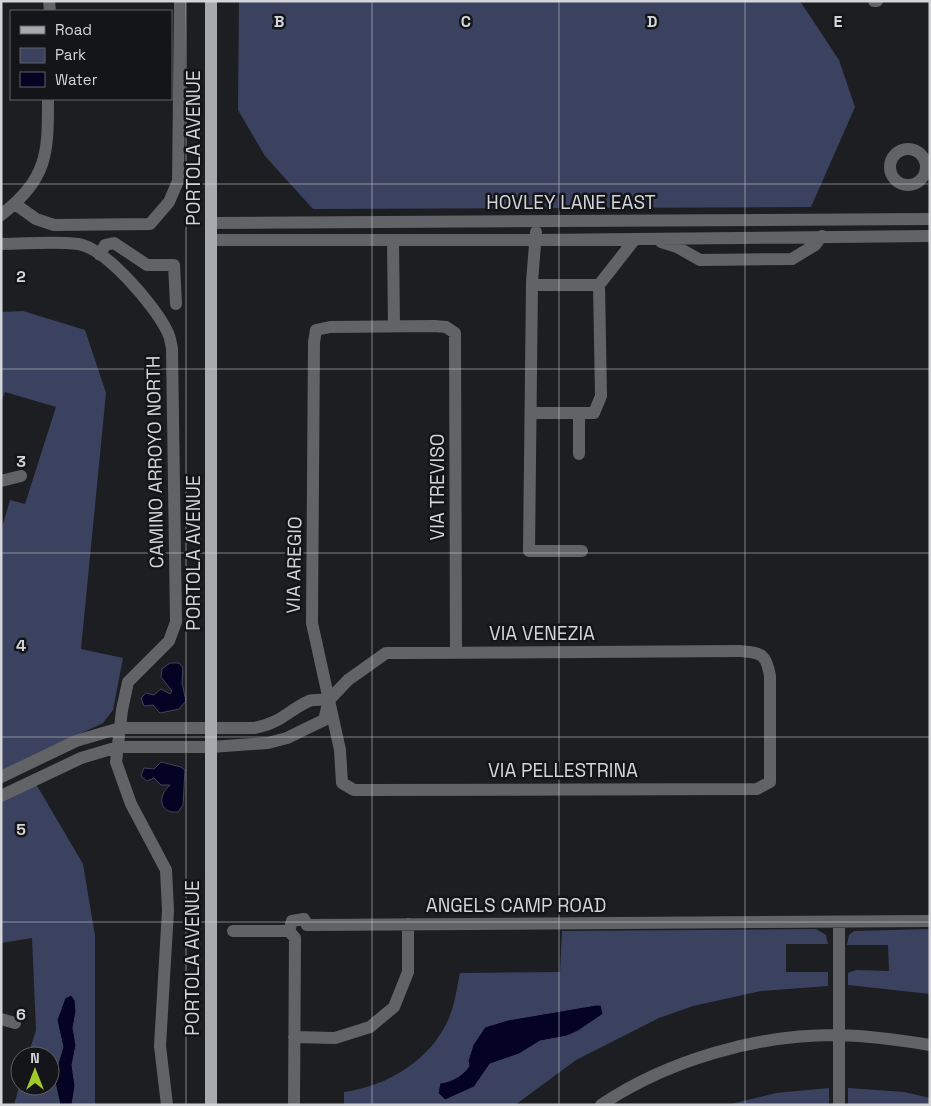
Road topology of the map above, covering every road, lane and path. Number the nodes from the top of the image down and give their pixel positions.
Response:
1 (180, 1) edge
2 (211, 1) edge
3 (48, 100) edge
4 (15, 204) junction
5 (1, 215) edge
6 (930, 219) edge
7 (621, 221) junction
8 (211, 223) junction
9 (822, 236) junction
10 (930, 236) edge
11 (650, 238) junction
12 (635, 239) junction
13 (212, 240) junction
14 (393, 240) junction
15 (534, 240) junction
16 (1, 244) edge
17 (100, 255) junction
18 (532, 285) junction
19 (599, 285) junction
20 (176, 304) dead end
21 (394, 326) junction
22 (531, 413) junction
23 (579, 413) junction
24 (578, 454) dead end
25 (21, 476) dead end
26 (1, 481) edge
27 (582, 551) dead end
28 (456, 652) junction
29 (329, 700) junction
30 (120, 728) junction
31 (211, 729) junction
32 (118, 747) junction
33 (211, 748) junction
34 (1, 777) edge
35 (770, 782) joint
36 (354, 790) joint
37 (1, 796) edge
38 (930, 921) edge
39 (839, 923) junction
40 (408, 924) junction
41 (233, 930) dead end
42 (289, 931) junction
43 (1, 1019) edge
44 (15, 1023) dead end
45 (838, 1035) junction
46 (294, 1038) junction
47 (930, 1045) edge
48 (166, 1105) edge
49 (211, 1105) edge
50 (294, 1105) edge
51 (601, 1105) edge
52 (839, 1105) edge

1 - 4 street
2 - 8 main road, PORTOLA AVENUE
3 - 4 street
4 - 5 street
6 - 7 street, HOVLEY LANE EAST
7 - 8 street, HOVLEY LANE EAST
7 - 15 street
8 - 13 main road, PORTOLA AVENUE
9 - 10 street, HOVLEY LANE EAST
9 - 11 street, HOVLEY LANE EAST
9 - 11 street
11 - 12 street, HOVLEY LANE EAST
12 - 15 street, HOVLEY LANE EAST
12 - 19 street
13 - 14 street, HOVLEY LANE EAST
13 - 31 main road, PORTOLA AVENUE
14 - 15 street, HOVLEY LANE EAST
14 - 21 street
15 - 18 street
16 - 17 street, CAMINO ARROYO NORTH
17 - 20 street
17 - 30 street, CAMINO ARROYO NORTH
18 - 19 street
18 - 22 street
19 - 23 street
21 - 28 street, VIA TREVISO
21 - 29 street, VIA AREGIO
22 - 23 street
22 - 27 street
23 - 24 street
25 - 26 street
28 - 29 street, VIA VENEZIA
28 - 35 street, VIA VENEZIA
29 - 31 street
29 - 33 street, VIA VENEZIA
29 - 36 street, VIA AREGIO
30 - 31 street
30 - 32 street, CAMINO ARROYO NORTH
30 - 34 street
31 - 33 main road, PORTOLA AVENUE
32 - 33 street
32 - 37 street
32 - 48 street, CAMINO ARROYO NORTH
33 - 49 main road, PORTOLA AVENUE
35 - 36 street, VIA PELLESTRINA
38 - 39 street, ANGELS CAMP ROAD
39 - 40 street, ANGELS CAMP ROAD
39 - 45 street
40 - 42 street, ANGELS CAMP ROAD
40 - 46 street
41 - 42 street
42 - 46 street
43 - 44 street
45 - 47 street
45 - 51 street
45 - 52 street
46 - 50 street

